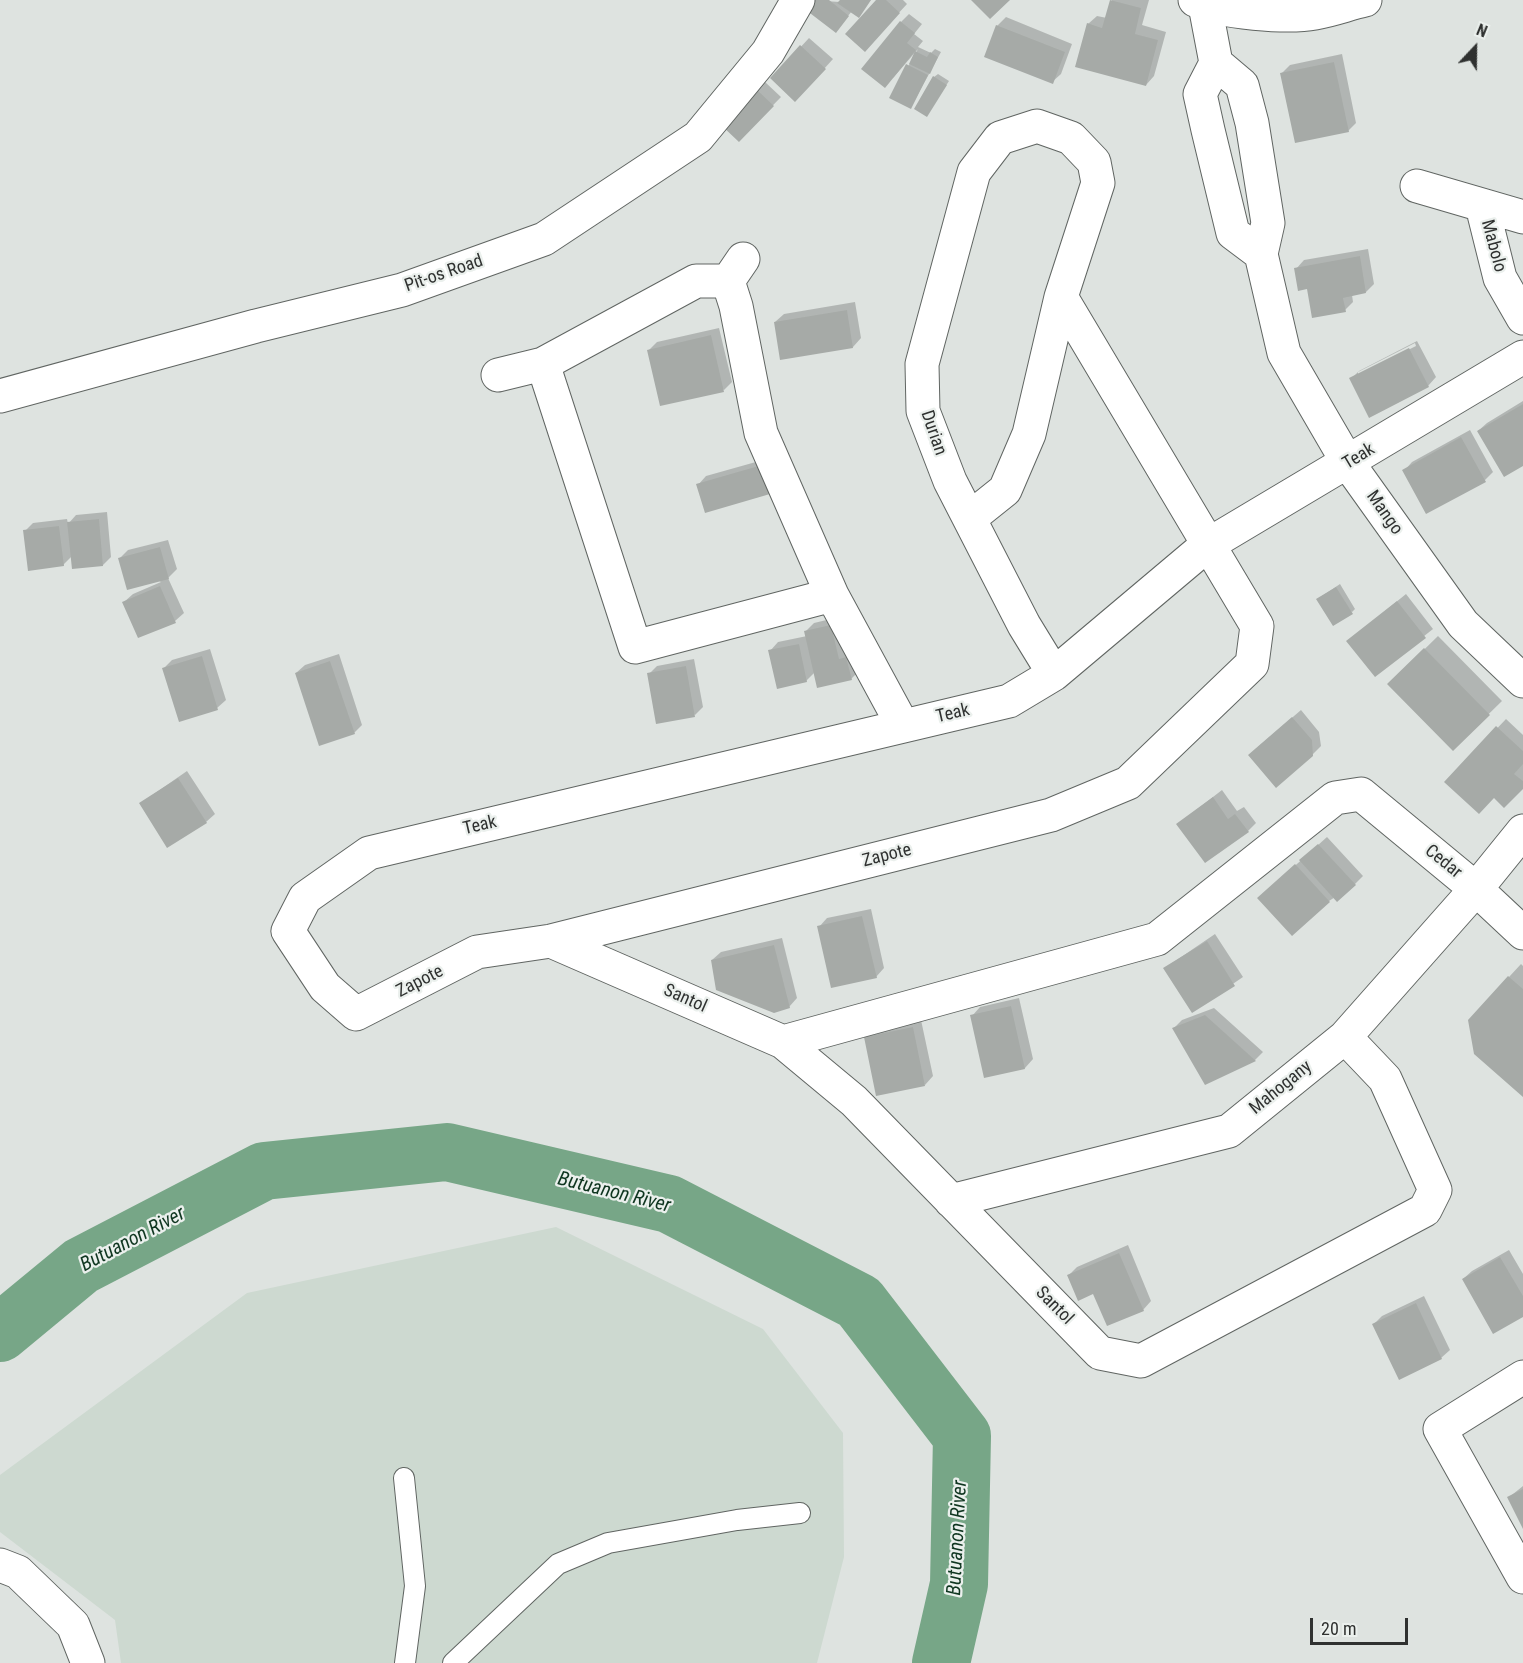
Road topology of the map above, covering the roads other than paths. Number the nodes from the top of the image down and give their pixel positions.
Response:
1 (798, 0) edge
2 (1365, 0) edge
3 (1201, 2) edge
4 (1216, 63) junction
5 (1417, 186) dead end
6 (1482, 206) junction
7 (1523, 217) edge
8 (1261, 254) junction
9 (1061, 297) junction
10 (1523, 318) edge
11 (1523, 357) edge
12 (543, 364) junction
13 (498, 375) dead end
14 (0, 396) edge
15 (1348, 463) junction
16 (970, 518) junction
17 (1206, 546) junction
18 (832, 595) junction
19 (1054, 674) junction
20 (1523, 681) edge
21 (903, 726) junction
22 (1523, 831) edge
23 (1476, 889) junction
24 (1523, 933) edge
25 (551, 941) junction
26 (356, 1014) joint
27 (1345, 1037) junction
28 (783, 1042) junction
29 (951, 1201) junction
30 (1523, 1377) edge
31 (404, 1478) dead end
32 (800, 1513) dead end
33 (0, 1565) edge
34 (1523, 1577) edge
35 (88, 1663) edge
36 (405, 1663) edge
37 (453, 1663) edge

1 - 14 street, Pit-os Road
2 - 3 street
3 - 4 street
4 - 8 street, Mango
4 - 8 street
5 - 6 street
6 - 7 street
6 - 10 street, Mabolo
8 - 15 street, Mango
9 - 16 street
9 - 16 street, Durian
9 - 17 street, Zapote
11 - 15 street, Teak
12 - 13 street
12 - 18 street
12 - 18 street
15 - 17 street, Teak
15 - 20 street, Mango
16 - 19 street, Durian
17 - 19 street, Teak
17 - 25 street, Zapote
18 - 21 street
19 - 21 street, Teak
21 - 26 street, Teak
22 - 23 street, Mahogany
23 - 24 street, Cedar
23 - 27 street, Mahogany
23 - 28 street, Cedar
25 - 26 street, Zapote
25 - 28 street, Santol
27 - 29 street, Mahogany
27 - 29 street, Santol
28 - 29 street, Santol
30 - 34 street
31 - 36 lane
32 - 37 lane
33 - 35 street

